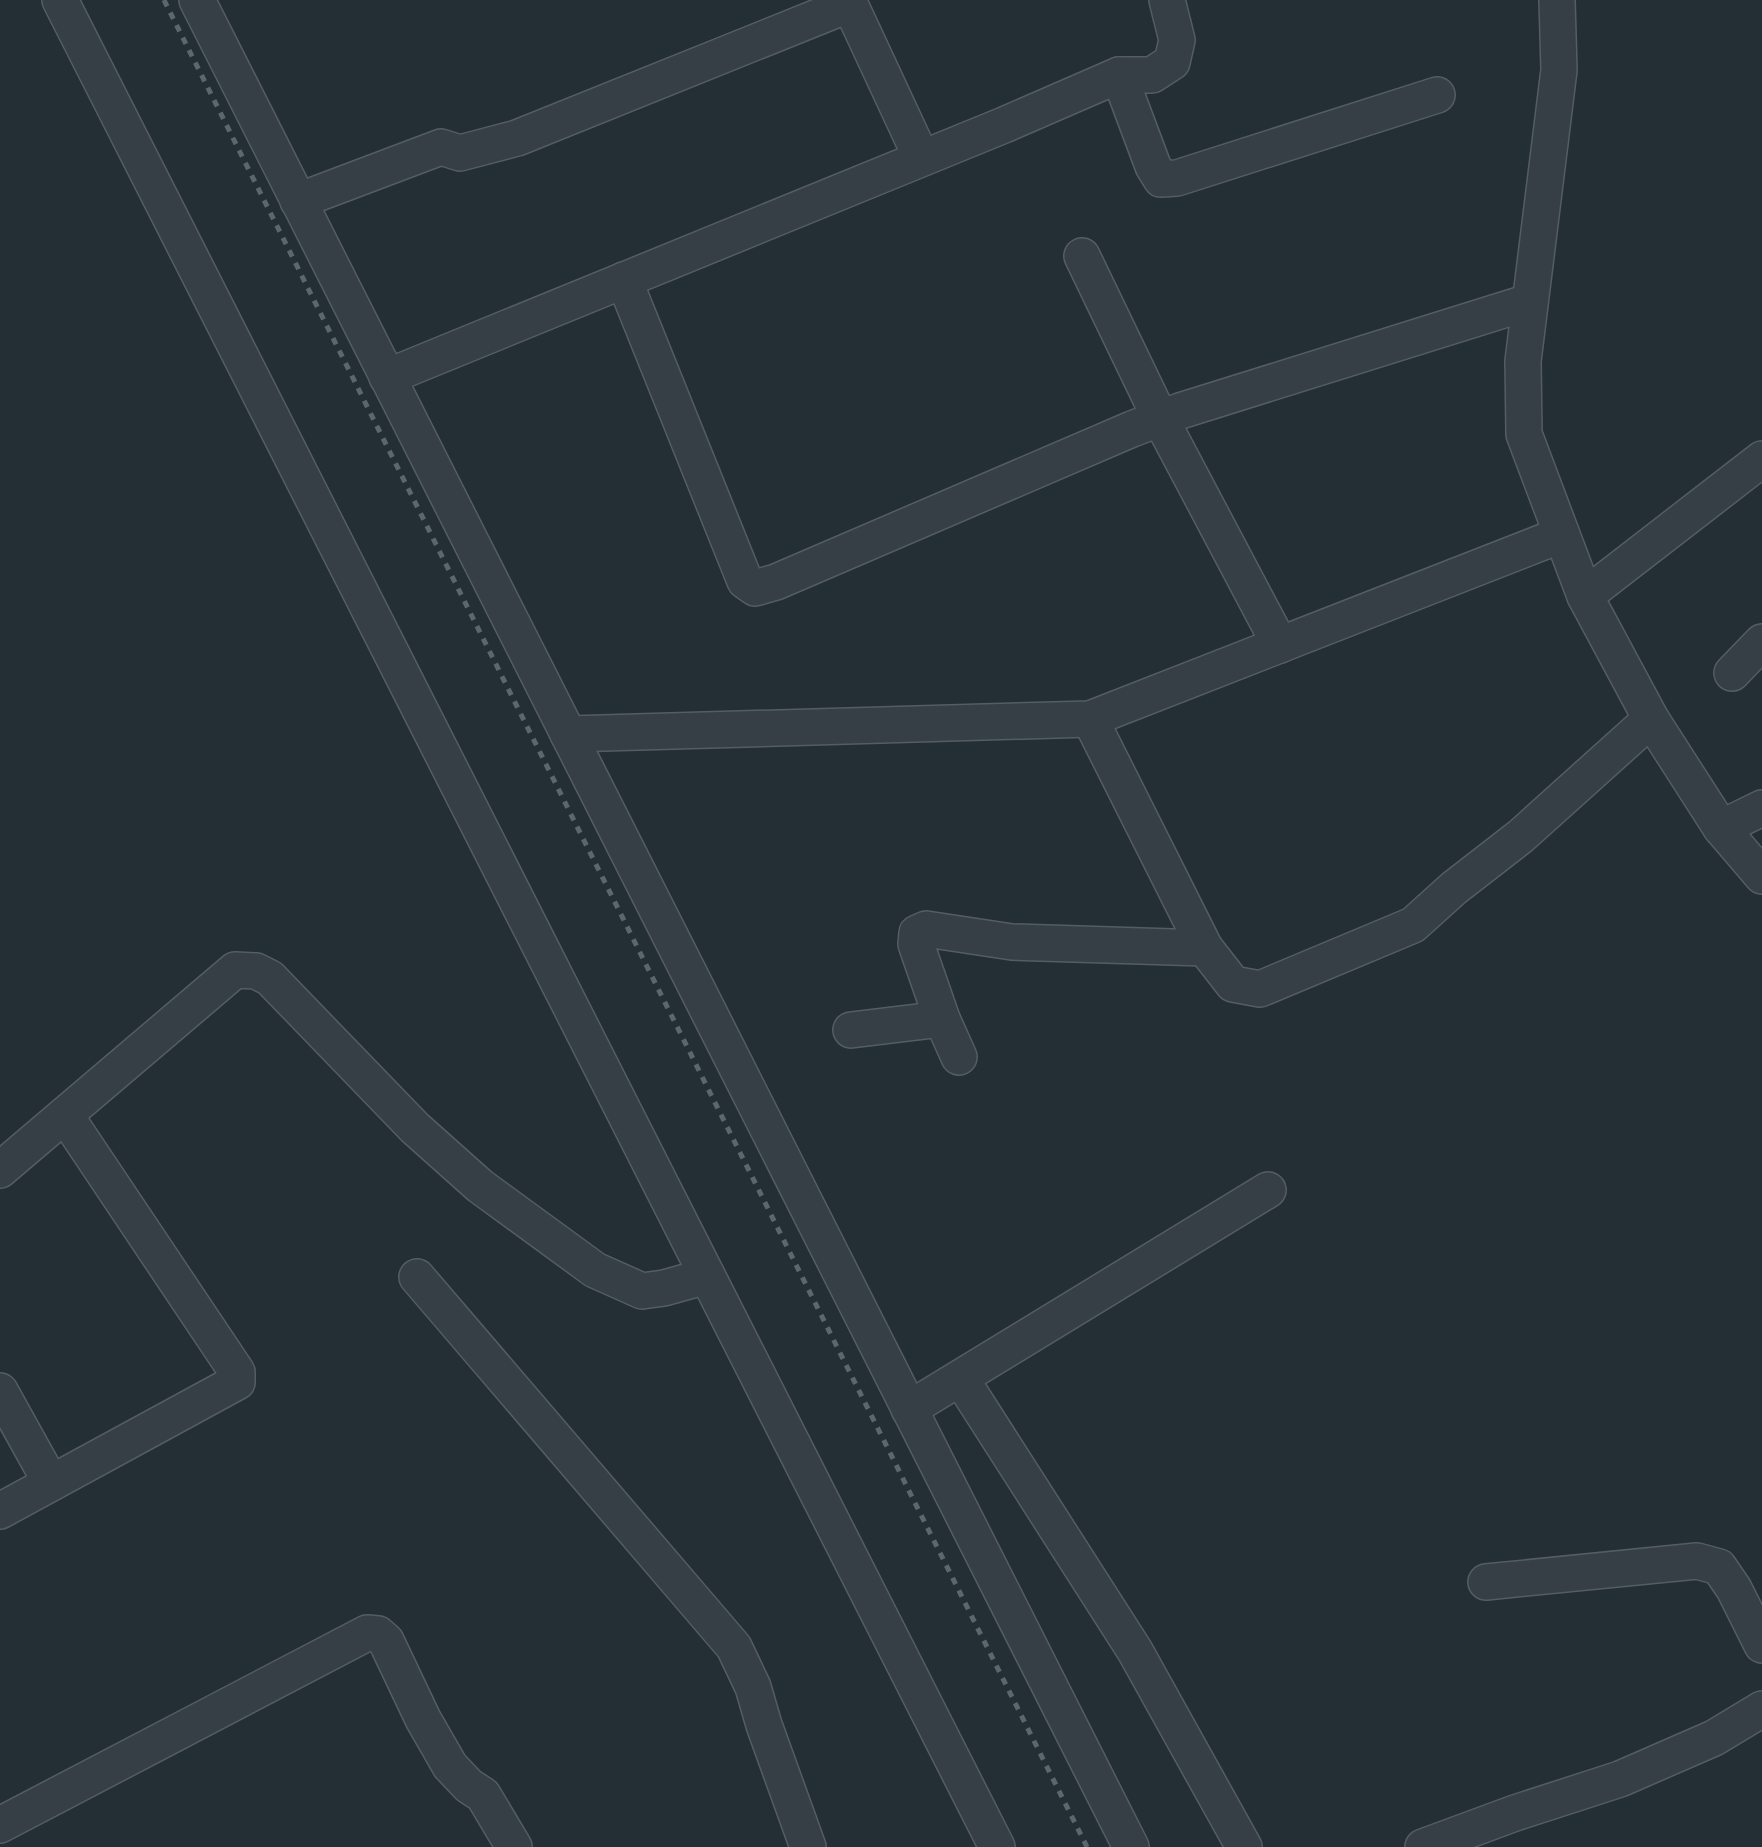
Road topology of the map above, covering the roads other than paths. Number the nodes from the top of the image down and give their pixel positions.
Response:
1 (60, 0) edge
2 (197, 0) edge
3 (1167, 0) edge
4 (1557, 0) edge
5 (849, 2) edge
6 (1119, 75) junction
7 (1437, 95) dead end
8 (921, 157) junction
9 (298, 201) junction
10 (1082, 256) dead end
11 (624, 280) junction
12 (1529, 302) junction
13 (387, 377) junction
14 (1160, 418) junction
15 (1762, 459) edge
16 (1562, 535) junction
17 (1585, 596) junction
18 (1762, 642) edge
19 (1280, 645) junction
20 (1732, 673) dead end
21 (1090, 719) junction
22 (1651, 719) junction
23 (568, 734) junction
24 (1762, 808) edge
25 (1721, 828) junction
26 (1762, 876) edge
27 (1205, 948) junction
28 (942, 1019) junction
29 (851, 1030) dead end
30 (958, 1057) dead end
31 (65, 1115) junction
32 (0, 1170) edge
33 (1268, 1190) dead end
34 (708, 1276) junction
35 (417, 1277) dead end
36 (961, 1379) junction
37 (0, 1391) edge
38 (909, 1409) junction
39 (51, 1483) junction
40 (0, 1511) edge
41 (1486, 1582) dead end
42 (1762, 1645) edge
43 (1762, 1709) edge
44 (0, 1825) edge
45 (514, 1847) edge
46 (808, 1847) edge
47 (997, 1847) edge
48 (1131, 1847) edge
49 (1244, 1847) edge
50 (1423, 1847) edge

1 - 34 street
2 - 9 street
3 - 6 street
4 - 12 street
5 - 8 street
5 - 9 street
6 - 7 street
6 - 8 street
8 - 11 street
9 - 13 street
10 - 14 street
11 - 13 street
11 - 14 street
12 - 14 street
12 - 16 street
13 - 23 street
14 - 19 street
15 - 17 street
16 - 17 street
16 - 19 street
17 - 22 street
18 - 20 street
19 - 21 street
21 - 23 street
21 - 27 street
22 - 25 street
22 - 27 street
23 - 38 street
24 - 25 street
25 - 26 street
27 - 28 street
28 - 29 street
28 - 30 street
31 - 32 street
31 - 34 street
31 - 39 street
33 - 36 street
34 - 47 street
35 - 46 street
36 - 38 street
36 - 49 street
37 - 39 street
38 - 48 street
39 - 40 street
41 - 42 street
43 - 50 street
44 - 45 street

